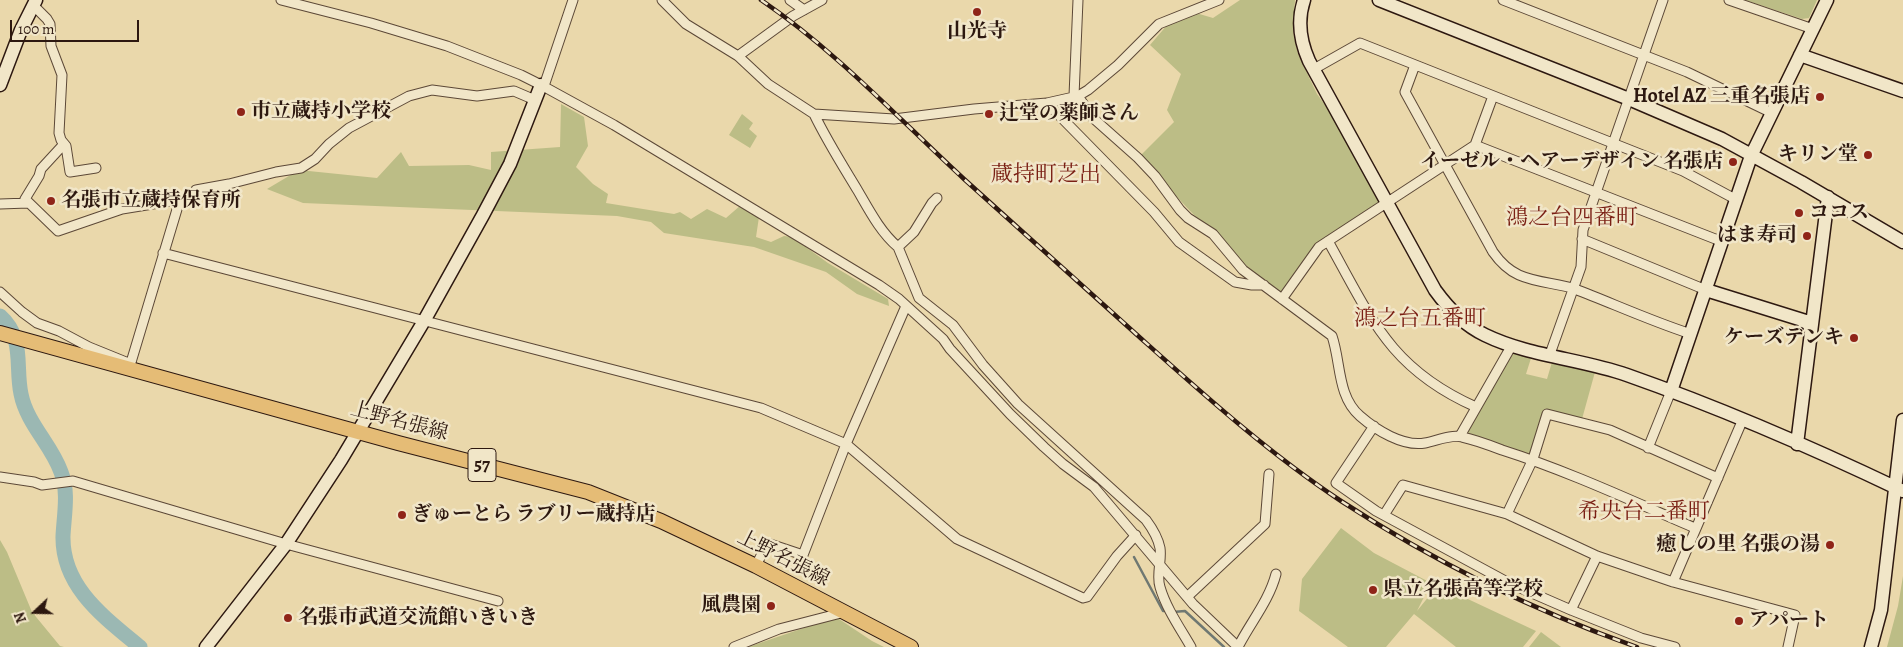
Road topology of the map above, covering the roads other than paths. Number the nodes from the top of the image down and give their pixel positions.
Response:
1 (281, 0) edge
2 (572, 0) edge
3 (662, 0) edge
4 (790, 0) edge
5 (822, 0) edge
6 (1078, 0) edge
7 (1219, 0) edge
8 (1304, 0) edge
9 (1379, 0) edge
10 (1503, 0) edge
11 (1663, 0) edge
12 (1729, 0) edge
13 (1827, 0) edge
14 (35, 3) edge
15 (1524, 4) edge
16 (804, 10) junction
17 (1813, 29) junction
18 (1800, 55) junction
19 (738, 56) junction
20 (1644, 56) junction
21 (1415, 65) junction
22 (1314, 69) junction
23 (0, 85) edge
24 (543, 86) junction
25 (1903, 91) edge
26 (1076, 96) junction
27 (1493, 96) junction
28 (1629, 99) junction
29 (536, 100) junction
30 (1047, 103) junction
31 (1772, 113) junction
32 (814, 114) junction
33 (1614, 142) junction
34 (64, 144) junction
35 (1475, 145) junction
36 (1752, 156) junction
37 (1445, 165) junction
38 (96, 168) dead end
39 (1596, 193) junction
40 (1828, 197) junction
41 (937, 198) dead end
42 (1738, 200) junction
43 (1387, 202) junction
44 (28, 203) junction
45 (180, 203) junction
46 (0, 204) edge
47 (1582, 239) junction
48 (1328, 241) junction
49 (1723, 242) junction
50 (1903, 242) edge
51 (898, 247) junction
52 (163, 253) junction
53 (1265, 285) junction
54 (1573, 289) junction
55 (1706, 290) junction
56 (0, 292) edge
57 (1282, 299) junction
58 (906, 306) junction
59 (424, 321) junction
60 (1812, 324) junction
61 (0, 333) edge
62 (1691, 334) junction
63 (1512, 345) junction
64 (1550, 354) junction
65 (130, 366) junction
66 (1671, 391) junction
67 (1476, 407) junction
68 (1743, 419) junction
69 (1903, 420) edge
70 (1374, 426) junction
71 (357, 432) junction
72 (1460, 436) junction
73 (846, 444) junction
74 (1797, 444) junction
75 (1648, 448) junction
76 (1533, 459) junction
77 (1269, 474) dead end
78 (0, 477) edge
79 (1718, 478) junction
80 (1899, 489) edge
81 (1507, 514) junction
82 (1384, 515) junction
83 (1695, 528) junction
84 (1136, 536) junction
85 (286, 544) junction
86 (1597, 556) junction
87 (1159, 565) junction
88 (756, 566) junction
89 (1276, 574) dead end
90 (1673, 582) junction
91 (1187, 597) junction
92 (498, 601) dead end
93 (1571, 610) junction
94 (845, 612) junction
95 (206, 647) edge
96 (734, 647) edge
97 (911, 647) edge
98 (1190, 647) edge
99 (1675, 647) edge
100 (1788, 647) edge
101 (1871, 647) edge

1 - 24 street
2 - 24 street
3 - 19 street
4 - 16 street
5 - 16 street
6 - 26 street
7 - 26 street
8 - 22 street
9 - 28 street
10 - 15 street
11 - 20 street
12 - 17 street
13 - 17 street
14 - 23 street
14 - 34 street
15 - 20 street
16 - 19 street
17 - 18 street
18 - 25 street
18 - 31 street
19 - 32 street
20 - 28 street
20 - 31 street
21 - 22 street
21 - 27 street
21 - 37 street
22 - 43 street
24 - 29 street
24 - 58 street
26 - 30 street
26 - 53 street
27 - 33 street
27 - 35 street
28 - 33 street
28 - 36 street
29 - 45 street
29 - 59 street
30 - 32 street
30 - 53 street
31 - 36 street
32 - 51 street
33 - 39 street
33 - 42 street
34 - 38 street
34 - 44 street
35 - 37 street
35 - 39 street
36 - 40 street
36 - 42 street
37 - 43 street
37 - 54 street
39 - 47 street
39 - 49 street
40 - 50 street
40 - 60 street
41 - 51 street
42 - 49 street
43 - 48 street
43 - 63 street
44 - 45 street
44 - 46 street
45 - 52 street
47 - 54 street
47 - 55 street
48 - 57 street
48 - 67 street
49 - 55 street
51 - 87 street
52 - 59 street
52 - 65 street
53 - 57 street
54 - 62 street
54 - 64 street
55 - 60 street
55 - 62 street
56 - 65 street
57 - 70 street
58 - 73 street
58 - 84 street
59 - 71 street
59 - 73 street
60 - 74 street
61 - 65 main road, 上野名張線 / 57
62 - 66 street
63 - 64 street
63 - 67 street
64 - 66 street
65 - 71 main road, 上野名張線 / 57
66 - 68 street
66 - 75 street
67 - 72 street
68 - 74 street
68 - 79 street
69 - 80 street
70 - 72 street
70 - 82 street
71 - 85 street
71 - 88 main road, 上野名張線 / 57
72 - 76 street
73 - 84 street
73 - 88 street
74 - 80 street
75 - 76 street
75 - 79 street
76 - 81 street
76 - 83 street
77 - 91 street
78 - 85 street
79 - 83 street
80 - 101 street
81 - 82 street
81 - 86 street
82 - 93 street
83 - 90 street
84 - 87 street
85 - 92 street
85 - 95 street
86 - 90 street
86 - 93 street
87 - 91 street
87 - 98 street
88 - 94 main road, 上野名張線 / 57
89 - 91 street
90 - 100 street
93 - 99 street
94 - 96 street
94 - 97 main road, 上野名張線 / 57

